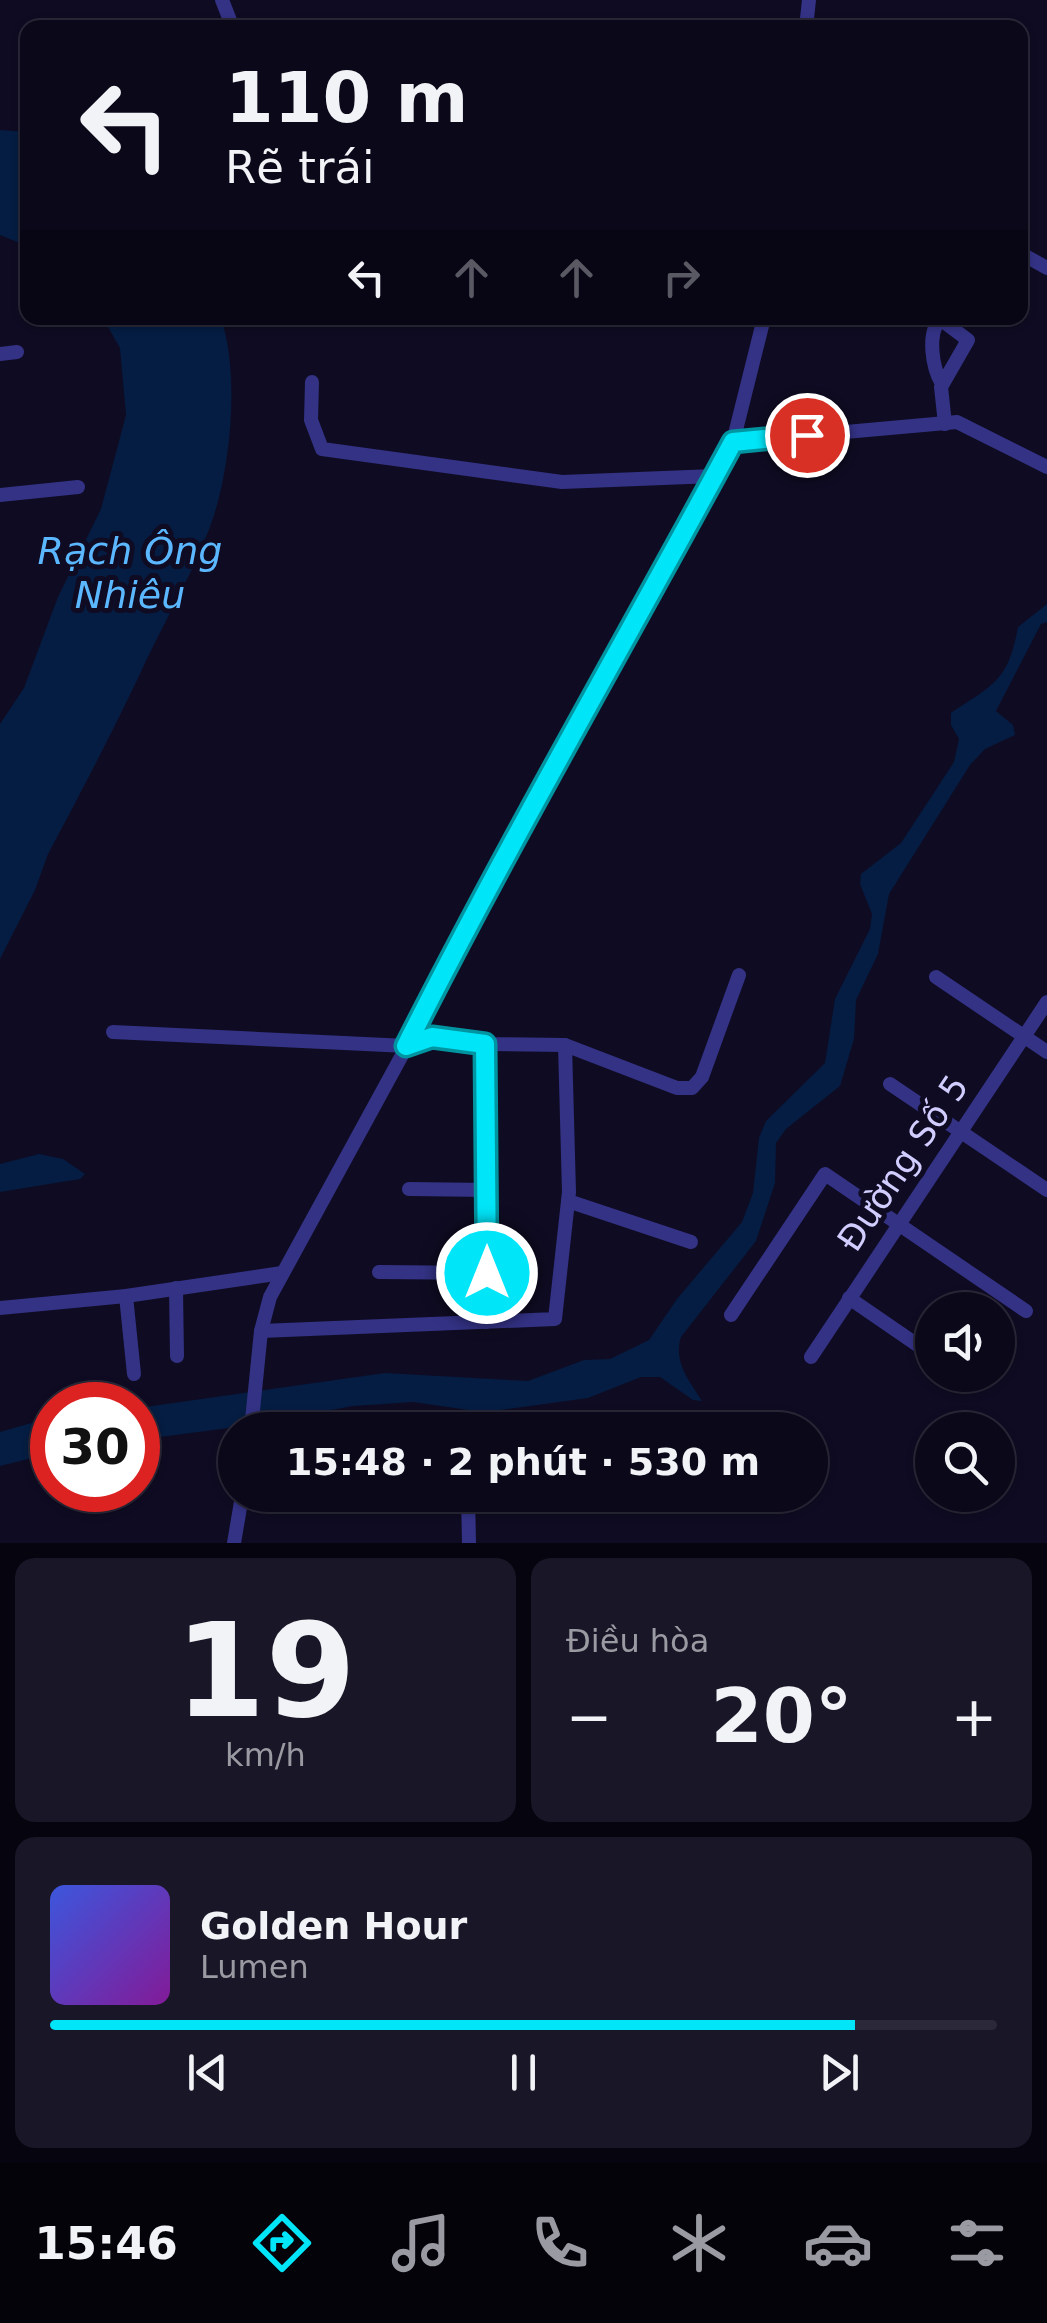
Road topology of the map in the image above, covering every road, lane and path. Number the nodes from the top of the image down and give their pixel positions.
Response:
1 (762, 325) edge
2 (17, 352) dead end
3 (0, 354) edge
4 (312, 382) dead end
5 (942, 384) dead end
6 (945, 424) junction
7 (733, 442) junction
8 (1047, 468) edge
9 (714, 476) junction
10 (78, 487) dead end
11 (0, 495) edge
12 (739, 975) dead end
13 (936, 978) dead end
14 (1047, 1002) edge
15 (113, 1032) dead end
16 (1024, 1036) junction
17 (485, 1044) junction
18 (565, 1045) junction
19 (406, 1046) junction
20 (1047, 1052) edge
21 (890, 1084) dead end
22 (960, 1131) junction
23 (410, 1189) dead end
24 (488, 1190) junction
25 (1047, 1190) edge
26 (568, 1201) junction
27 (899, 1223) junction
28 (691, 1242) dead end
29 (282, 1272) junction
30 (379, 1272) dead end
31 (487, 1273) junction
32 (176, 1288) junction
33 (126, 1296) junction
34 (850, 1298) junction
35 (0, 1308) edge
36 (1026, 1311) dead end
37 (731, 1315) dead end
38 (486, 1322) junction
39 (260, 1330) junction
40 (915, 1343) edge
41 (177, 1356) dead end
42 (811, 1357) dead end
43 (134, 1374) dead end
44 (253, 1412) edge
45 (239, 1512) edge
46 (468, 1512) edge
47 (234, 1543) edge
48 (469, 1543) edge

1 - 7 street
2 - 3 street
4 - 9 street
5 - 6 street
6 - 7 street
6 - 8 street
7 - 9 street
9 - 19 street
10 - 11 street
12 - 18 street
13 - 16 street
14 - 16 street, Đường Số 5
15 - 19 street
16 - 20 street
16 - 22 street, Đường Số 5
17 - 18 street
17 - 19 street
17 - 24 street
18 - 26 street
19 - 29 street
21 - 22 street
22 - 25 street
22 - 27 street, Đường Số 5
23 - 24 street
24 - 31 street
26 - 28 street
26 - 38 street
27 - 34 street, Đường Số 5
27 - 36 street
27 - 37 street
29 - 32 street
29 - 39 street
30 - 31 street
31 - 38 street
32 - 33 street
32 - 41 street
33 - 35 street
33 - 43 street
34 - 40 street
34 - 42 street, Đường Số 5
38 - 39 street
39 - 44 street
45 - 47 street
46 - 48 street

